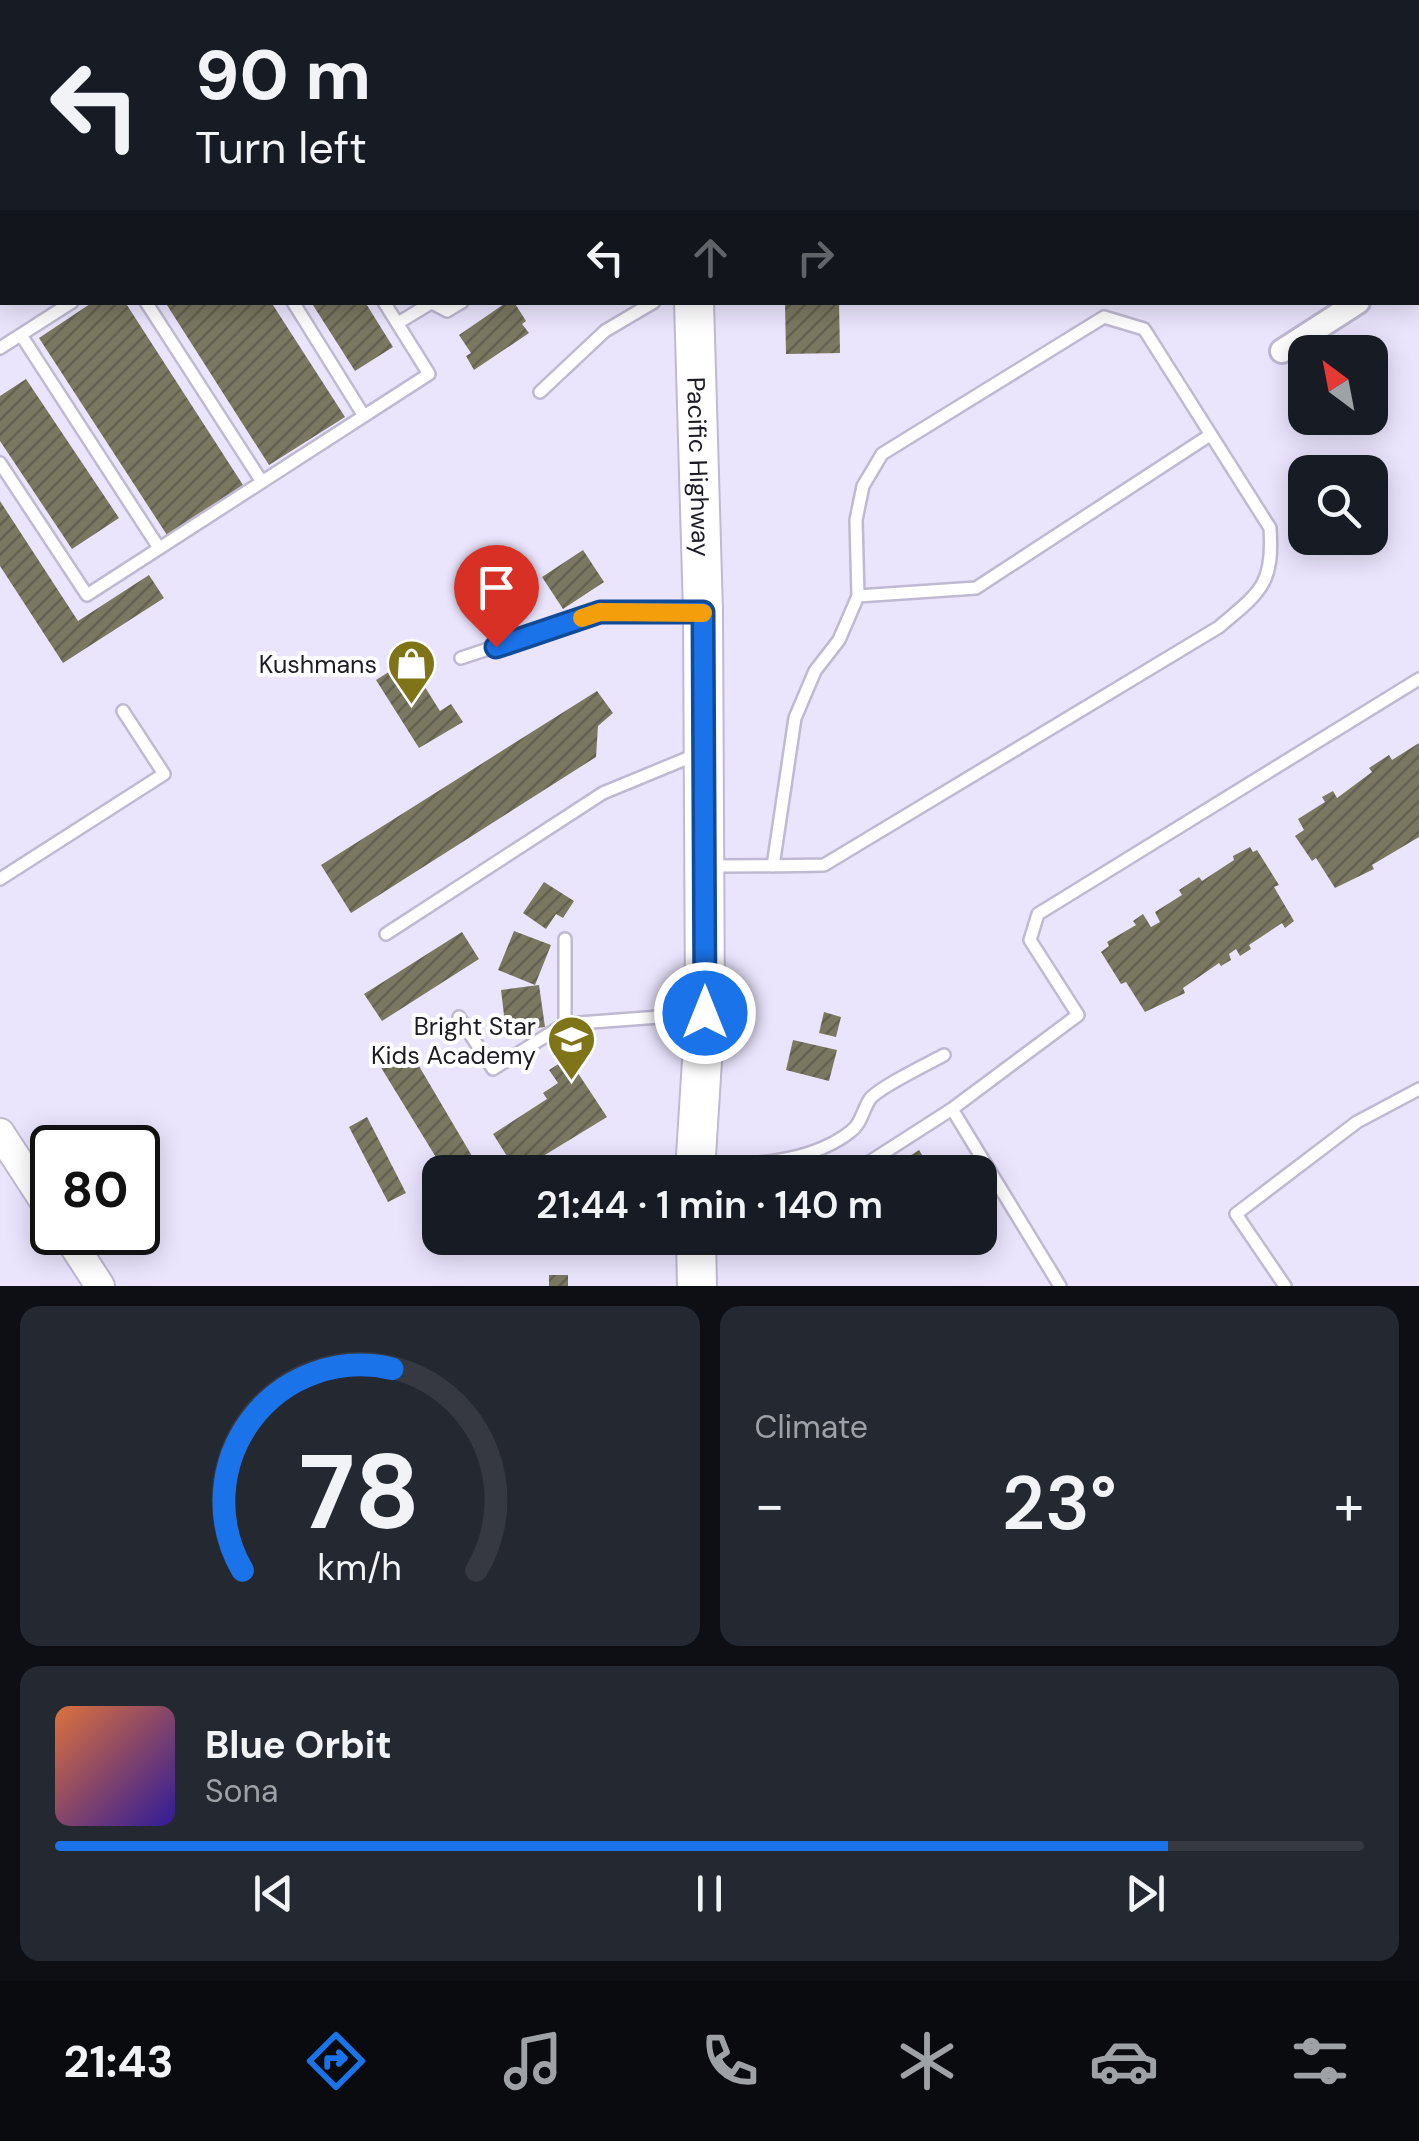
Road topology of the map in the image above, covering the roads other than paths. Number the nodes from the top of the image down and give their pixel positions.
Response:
1 (67, 305) edge
2 (148, 305) edge
3 (294, 305) edge
4 (386, 305) edge
5 (428, 305) edge
6 (435, 305) edge
7 (457, 305) edge
8 (649, 305) edge
9 (694, 305) edge
10 (1353, 305) edge
11 (398, 323) junction
12 (22, 335) junction
13 (0, 348) edge
14 (1282, 351) dead end
15 (540, 392) dead end
16 (364, 416) junction
17 (1210, 435) junction
18 (0, 464) edge
19 (262, 482) junction
20 (159, 548) junction
21 (858, 596) junction
22 (703, 612) junction
23 (461, 658) dead end
24 (1419, 679) edge
25 (123, 711) dead end
26 (704, 751) junction
27 (704, 866) junction
28 (773, 866) junction
29 (0, 879) edge
30 (386, 934) dead end
31 (566, 939) dead end
32 (705, 1013) junction
33 (459, 1018) dead end
34 (565, 1024) junction
35 (944, 1055) dead end
36 (1419, 1089) edge
37 (952, 1109) junction
38 (0, 1133) edge
39 (696, 1155) edge
40 (802, 1155) edge
41 (880, 1155) edge
42 (8, 1163) edge
43 (30, 1188) edge
44 (80, 1255) edge
45 (696, 1255) edge
46 (100, 1286) edge
47 (696, 1286) edge
48 (1060, 1286) edge
49 (1285, 1286) edge

1 - 12 lane
2 - 19 lane
3 - 16 lane
4 - 11 lane
5 - 11 lane
6 - 7 lane
8 - 15 lane
9 - 22 highway, Pacific Highway
10 - 14 street
11 - 16 lane
12 - 13 lane
12 - 20 lane
16 - 19 lane
17 - 21 lane
17 - 21 lane
17 - 28 lane
18 - 20 lane
19 - 20 lane
21 - 28 lane
22 - 23 lane
22 - 26 highway, Pacific Highway
24 - 37 lane
25 - 29 lane
26 - 27 highway, Pacific Highway
26 - 30 lane
27 - 28 lane
27 - 32 highway, Pacific Highway
31 - 34 lane
32 - 34 lane
32 - 39 highway, Pacific Highway
33 - 34 lane
35 - 40 lane
36 - 49 lane
37 - 41 lane
37 - 48 lane
38 - 42 street
42 - 43 street
44 - 46 street
45 - 47 highway

